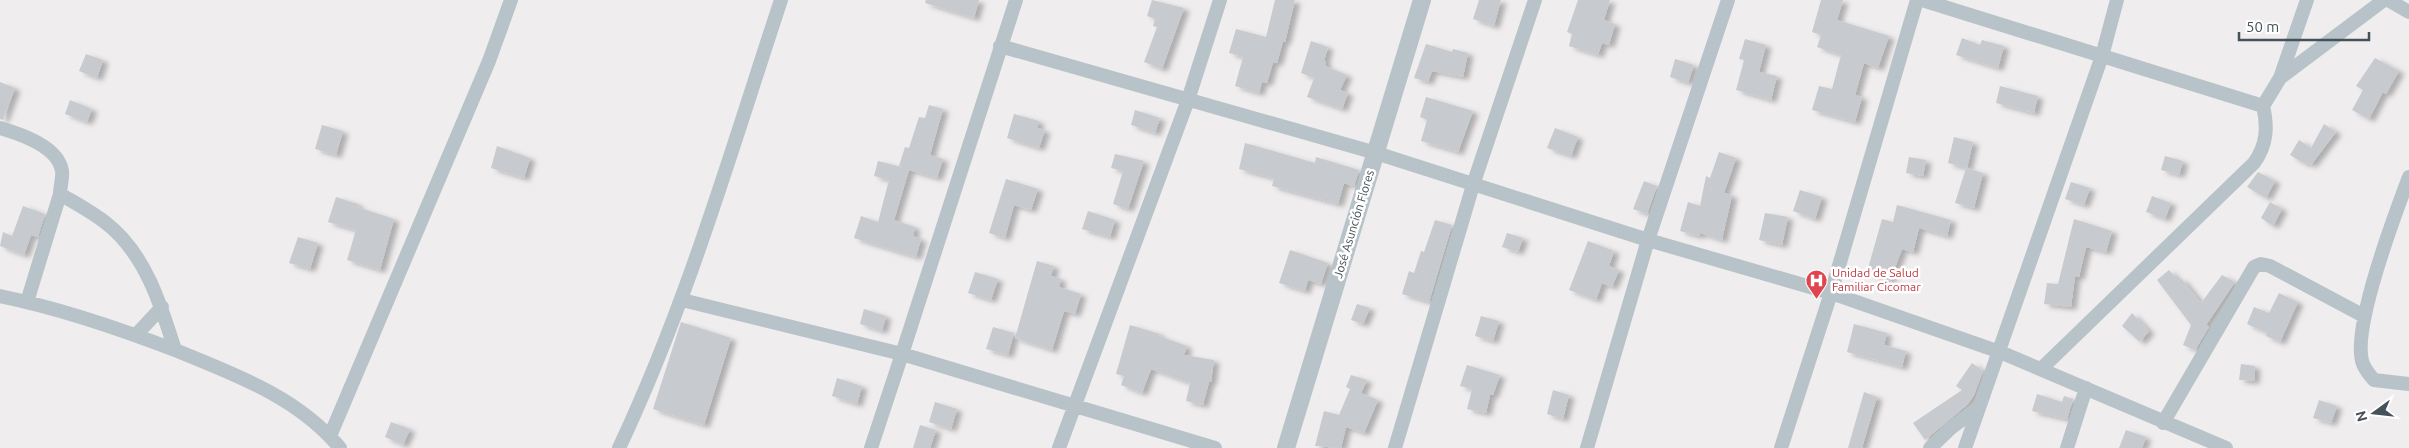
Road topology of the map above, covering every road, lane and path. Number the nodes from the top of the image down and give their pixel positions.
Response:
1 (510, 0) edge
2 (781, 0) edge
3 (1016, 0) edge
4 (1220, 0) edge
5 (1422, 0) edge
6 (1535, 0) edge
7 (1728, 0) edge
8 (1917, 0) edge
9 (1922, 0) edge
10 (2117, 0) edge
11 (2307, 0) edge
12 (2386, 0) edge
13 (2409, 12) edge
14 (1000, 46) junction
15 (2102, 56) junction
16 (2280, 78) junction
17 (1188, 100) junction
18 (2263, 106) junction
19 (0, 128) edge
20 (1376, 153) junction
21 (2409, 176) edge
22 (1474, 185) junction
23 (60, 194) junction
24 (1648, 240) junction
25 (1830, 292) junction
26 (0, 296) edge
27 (682, 300) junction
28 (27, 302) junction
29 (162, 307) junction
30 (2364, 316) junction
31 (136, 335) junction
32 (174, 350) junction
33 (2000, 352) junction
34 (902, 354) junction
35 (2041, 369) junction
36 (2409, 384) edge
37 (2086, 388) junction
38 (1073, 405) junction
39 (1979, 407) junction
40 (2163, 422) junction
41 (330, 436) junction
42 (340, 448) edge
43 (619, 448) edge
44 (871, 448) edge
45 (1058, 448) edge
46 (1215, 448) edge
47 (1286, 448) edge
48 (1394, 448) edge
49 (1587, 448) edge
50 (1781, 448) edge
51 (1930, 448) edge
52 (1965, 448) edge
53 (2067, 448) edge
54 (2226, 448) edge

1 - 41 street
2 - 27 street
3 - 14 street
4 - 17 street
5 - 20 street, José Asunción Flores
6 - 22 street
7 - 24 street
8 - 25 street
9 - 15 street
10 - 15 street
11 - 16 street
12 - 13 street
12 - 16 street
14 - 17 street
14 - 34 street
15 - 18 street
15 - 33 street
16 - 18 street
17 - 20 street
17 - 38 street
18 - 35 street
19 - 23 street
20 - 22 street
20 - 47 street, José Asunción Flores
21 - 30 street
22 - 24 street
22 - 48 street
23 - 28 street
23 - 29 street
24 - 25 street
24 - 49 street
25 - 33 street
25 - 50 street
26 - 28 street
27 - 34 street
27 - 43 street
28 - 31 street
29 - 31 street
29 - 32 street
30 - 36 street
30 - 40 street
31 - 32 street
32 - 41 street
33 - 35 street
33 - 39 street
34 - 38 street
34 - 44 street
35 - 37 street
37 - 40 street
37 - 53 street
38 - 45 street
38 - 46 street
39 - 51 street
39 - 52 street
40 - 54 street
41 - 42 street

